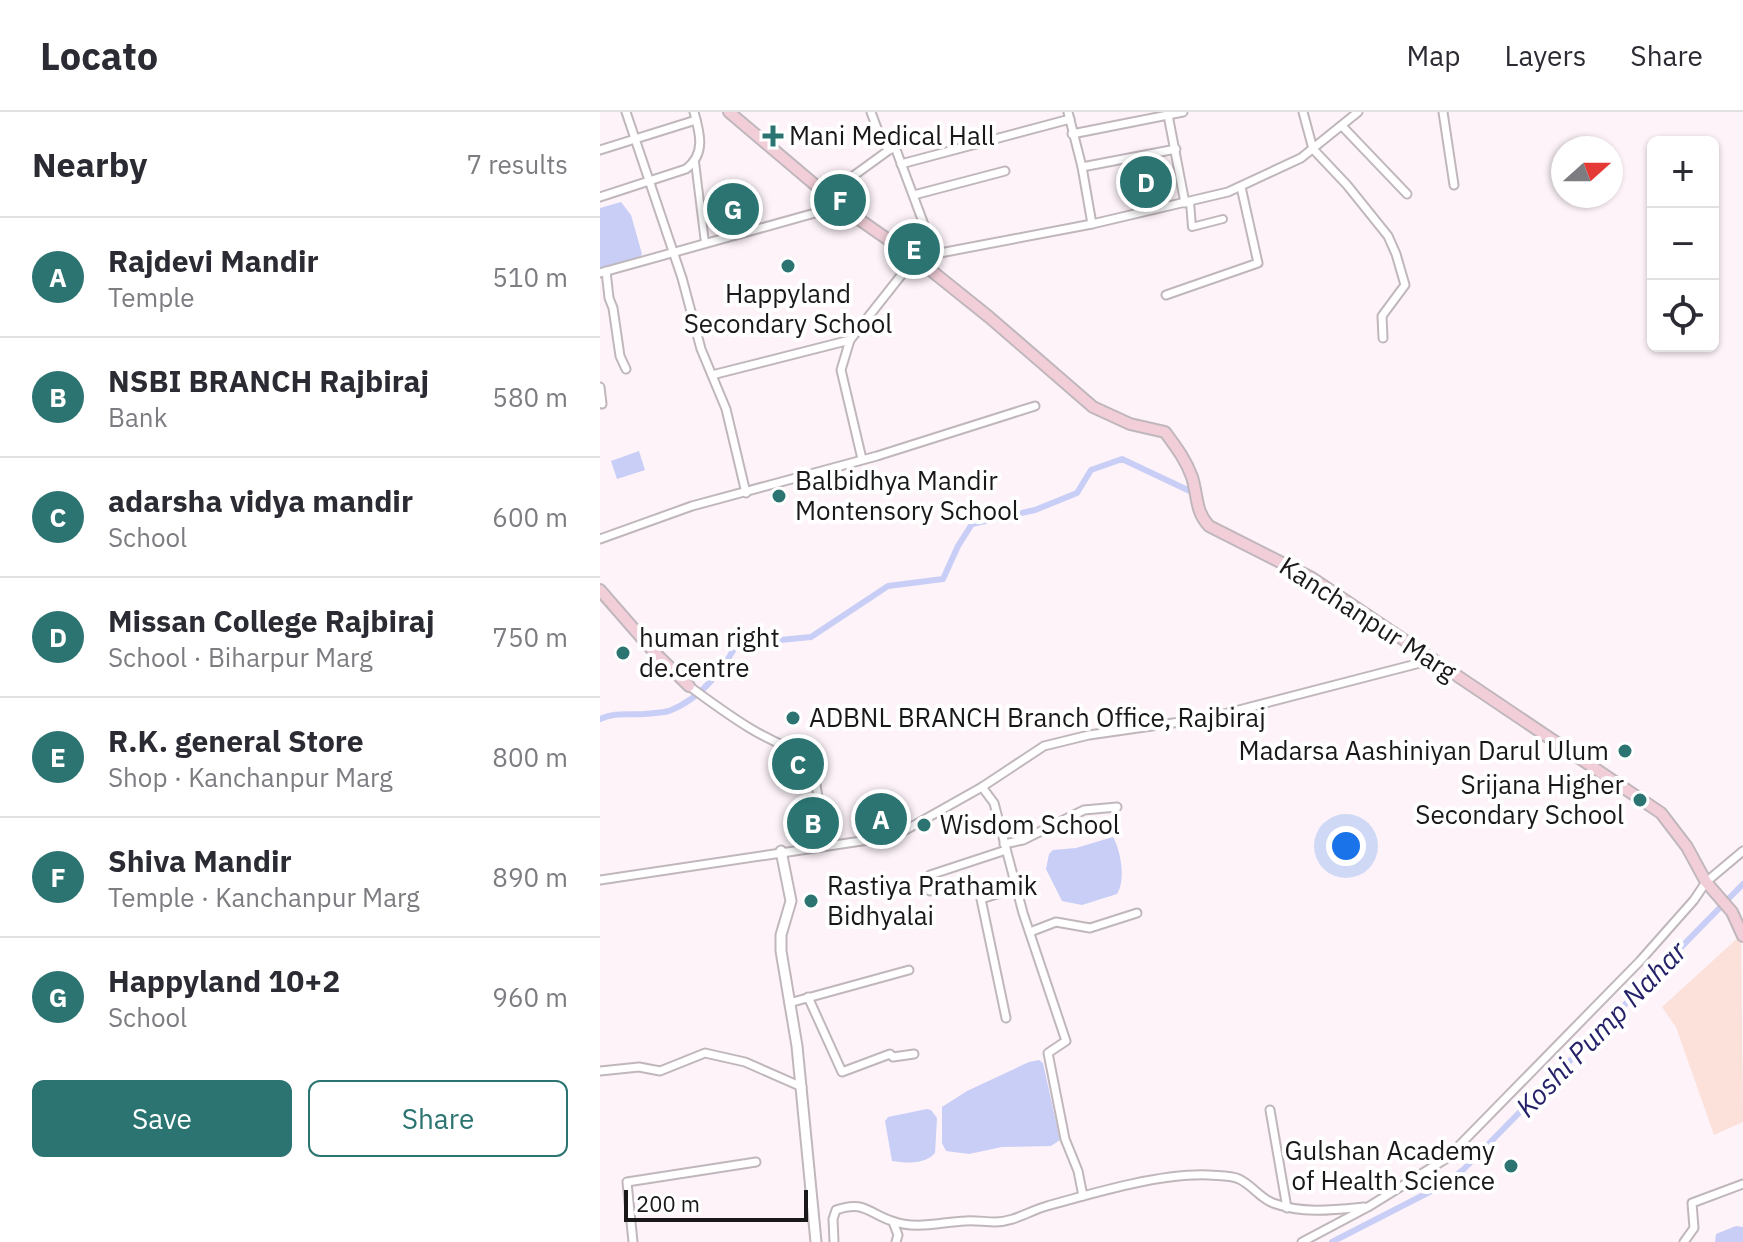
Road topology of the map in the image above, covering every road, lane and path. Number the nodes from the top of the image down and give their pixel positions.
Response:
1 (626, 112) edge
2 (729, 112) edge
3 (871, 112) edge
4 (1183, 112) edge
5 (1303, 112) edge
6 (1358, 112) edge
7 (1443, 112) edge
8 (1168, 114) edge
9 (695, 116) edge
10 (1069, 116) edge
11 (1342, 126) junction
12 (1072, 134) junction
13 (633, 139) junction
14 (1176, 149) junction
15 (1313, 149) junction
16 (600, 150) edge
17 (889, 150) junction
18 (695, 162) junction
19 (901, 164) junction
20 (1082, 167) junction
21 (1005, 171) dead end
22 (649, 181) junction
23 (1454, 185) dead end
24 (1241, 187) junction
25 (1407, 194) dead end
26 (827, 195) junction
27 (914, 195) junction
28 (600, 197) edge
29 (1187, 202) junction
30 (840, 206) junction
31 (1223, 219) dead end
32 (1092, 224) junction
33 (705, 243) junction
34 (673, 252) junction
35 (935, 254) junction
36 (919, 262) junction
37 (603, 272) edge
38 (1166, 295) dead end
39 (1383, 338) dead end
40 (850, 340) junction
41 (626, 369) dead end
42 (712, 375) junction
43 (600, 387) edge
44 (602, 404) dead end
45 (1035, 406) dead end
46 (862, 459) junction
47 (746, 493) junction
48 (600, 539) edge
49 (600, 590) edge
50 (605, 604) edge
51 (1429, 657) junction
52 (689, 686) joint
53 (982, 787) junction
54 (1117, 807) dead end
55 (826, 845) junction
56 (1005, 847) junction
57 (781, 851) junction
58 (1743, 851) edge
59 (600, 880) edge
60 (1706, 882) junction
61 (1016, 888) junction
62 (930, 891) dead end
63 (1137, 913) dead end
64 (1030, 932) junction
65 (1743, 936) edge
66 (909, 970) dead end
67 (808, 997) junction
68 (789, 1003) junction
69 (1006, 1018) dead end
70 (914, 1054) dead end
71 (600, 1071) edge
72 (802, 1087) junction
73 (1270, 1110) dead end
74 (756, 1162) dead end
75 (1743, 1184) edge
76 (1083, 1196) junction
77 (1368, 1207) junction
78 (1287, 1208) junction
79 (893, 1222) junction
80 (633, 1242) edge
81 (816, 1242) edge
82 (834, 1242) edge
83 (896, 1242) edge
84 (1302, 1242) edge
85 (1684, 1242) edge

1 - 13 street
2 - 26 main road, Kanchanpur Marg
3 - 17 street
4 - 8 street
5 - 15 street
6 - 11 street
7 - 23 street
8 - 12 street
8 - 14 street
9 - 13 street
9 - 18 street
10 - 12 street
10 - 19 street
11 - 15 street
11 - 25 street
12 - 20 street
13 - 16 street
13 - 22 street
14 - 20 street
14 - 29 street
15 - 24 street
15 - 39 street
17 - 19 street
17 - 26 street
18 - 22 street
18 - 33 street
19 - 27 street
20 - 32 street
21 - 27 street
22 - 28 street
22 - 34 street
24 - 29 street
24 - 38 street
26 - 30 main road, Kanchanpur Marg
27 - 35 street
29 - 31 street
29 - 32 street
30 - 33 street
30 - 36 main road, Kanchanpur Marg
32 - 35 street
33 - 34 street
34 - 37 street
34 - 42 street
35 - 36 street
36 - 40 street
36 - 51 main road, Kanchanpur Marg
37 - 41 street
40 - 42 street
40 - 46 street
42 - 47 street
43 - 44 street
45 - 46 street
46 - 47 street
47 - 48 street
49 - 50 main road
50 - 52 main road
51 - 53 street
51 - 60 main road, Kanchanpur Marg
52 - 55 street
53 - 55 street
53 - 56 street
54 - 56 street
55 - 57 street
56 - 61 street
56 - 62 street
57 - 59 street
57 - 68 street
58 - 60 street
60 - 65 main road, Kanchanpur Marg
60 - 77 street
61 - 64 street
61 - 69 street
63 - 64 street
64 - 76 street
66 - 67 street
67 - 68 street
67 - 70 street
68 - 72 street
71 - 72 street
72 - 81 street
73 - 78 street
74 - 80 street
75 - 85 street
76 - 78 street
76 - 79 street
77 - 78 street
77 - 84 street
79 - 82 street
79 - 83 street

